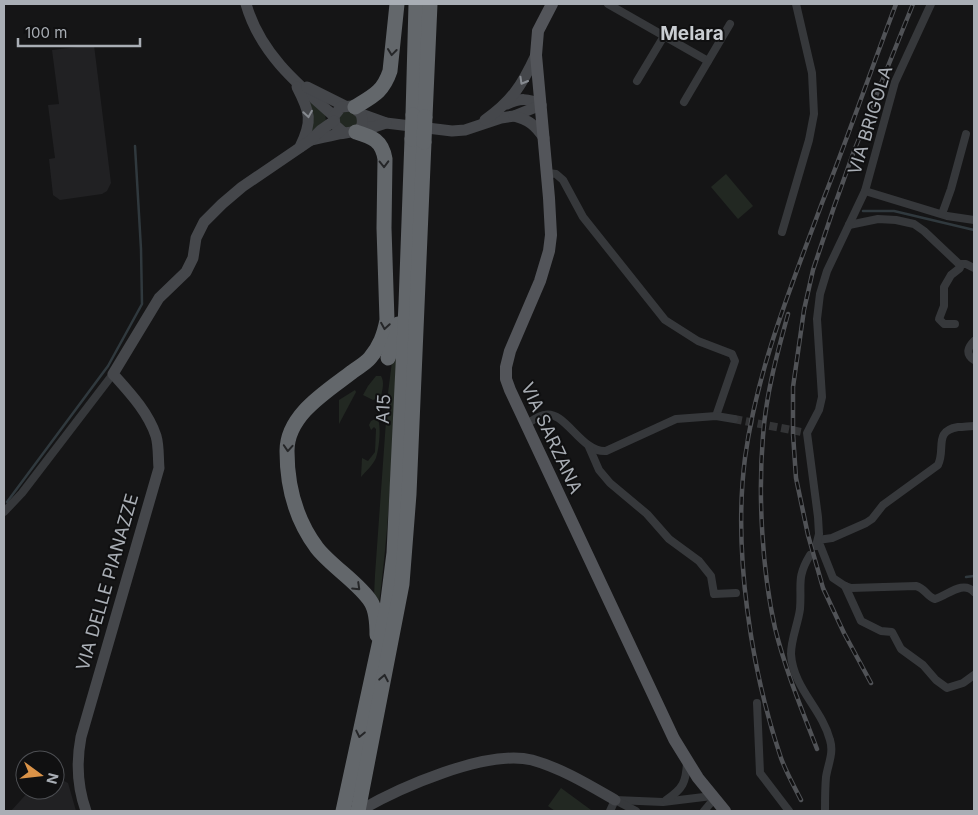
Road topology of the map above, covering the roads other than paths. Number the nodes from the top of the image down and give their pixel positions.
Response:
1 (246, 4) edge
2 (397, 4) edge
3 (416, 4) edge
4 (430, 4) edge
5 (552, 4) edge
6 (608, 4) edge
7 (796, 4) edge
8 (930, 4) edge
9 (622, 7) edge
10 (730, 24) dead end
11 (664, 36) junction
12 (536, 55) junction
13 (708, 61) junction
14 (294, 81) junction
15 (637, 81) dead end
16 (684, 102) dead end
17 (506, 104) junction
18 (541, 105) junction
19 (354, 109) junction
20 (419, 116) junction
21 (514, 116) junction
22 (334, 119) junction
23 (386, 123) junction
24 (478, 126) junction
25 (353, 130) junction
26 (966, 134) dead end
27 (544, 138) junction
28 (311, 140) junction
29 (418, 140) junction
30 (300, 148) junction
31 (548, 173) junction
32 (864, 191) junction
33 (942, 214) junction
34 (974, 220) edge
35 (848, 225) junction
36 (409, 231) junction
37 (782, 232) dead end
38 (959, 264) junction
39 (974, 268) edge
40 (955, 324) dead end
41 (974, 341) edge
42 (388, 358) dead end
43 (974, 360) edge
44 (113, 374) junction
45 (716, 416) junction
46 (734, 420) tunnel mouth
47 (526, 424) junction
48 (974, 426) edge
49 (589, 447) junction
50 (4, 512) edge
51 (817, 543) junction
52 (810, 555) dead end
53 (396, 584) junction
54 (845, 586) junction
55 (974, 592) edge
56 (736, 593) dead end
57 (974, 675) edge
58 (757, 703) dead end
59 (366, 706) junction
60 (687, 763) junction
61 (713, 798) junction
62 (615, 800) junction
63 (663, 802) junction
64 (86, 811) edge
65 (343, 811) edge
66 (358, 811) edge
67 (610, 811) edge
68 (636, 811) edge
69 (704, 811) edge
70 (725, 811) edge
71 (789, 811) edge
72 (825, 811) edge

1 - 14 street
2 -> 19 highway
3 - 20 highway, A15
4 - 20 highway, A15
5 - 12 main road, VIA SARZANA
6 - 9 street
7 - 37 street
8 - 32 street, VIA BRIGOLA
9 - 11 street
10 - 13 street
11 - 13 street
11 - 15 street
12 -> 17 street
12 - 18 main road, VIA SARZANA
13 - 16 street
14 - 19 street
14 - 22 street
14 -> 30 street
17 - 18 street
17 - 24 street
18 - 21 street
18 - 27 main road, VIA SARZANA
19 - 22 street
19 - 23 street
19 - 25 street
20 - 29 highway, A15, bridge
21 - 24 street
21 - 27 street
22 - 25 street
22 - 28 street
23 - 24 street
23 - 25 street
25 - 28 street
25 -> 59 highway
26 - 33 street
27 - 31 main road, VIA SARZANA
28 - 30 street
29 - 36 highway, A15
29 - 53 highway, A15
30 - 44 street
31 - 45 street
31 - 47 main road, VIA SARZANA
32 - 33 street, VIA BRIGOLA
32 - 35 street, VIA BRIGOLA
33 - 34 street, VIA BRIGOLA
35 - 38 street
35 - 51 street, VIA BRIGOLA
36 - 42 highway
36 - 53 highway, A15
38 - 39 street
38 - 40 street
41 - 43 street
44 - 50 street
44 - 64 street, VIA DELLE PIANAZZE
45 - 46 street
45 - 49 street
47 - 49 street
47 - 60 main road, VIA SARZANA
48 - 51 street
49 - 56 street
51 - 54 street
52 - 72 street
53 - 59 highway, A15
66 -> 53 highway, A15
54 - 55 street
54 - 57 street
58 - 71 street
59 -> 65 highway, A15
60 - 61 main road, VIA SARZANA
60 - 63 street
61 - 63 street
61 - 69 street
61 - 70 main road, VIA SARZANA
62 - 63 street
62 - 66 street
62 - 67 street
62 - 68 street

